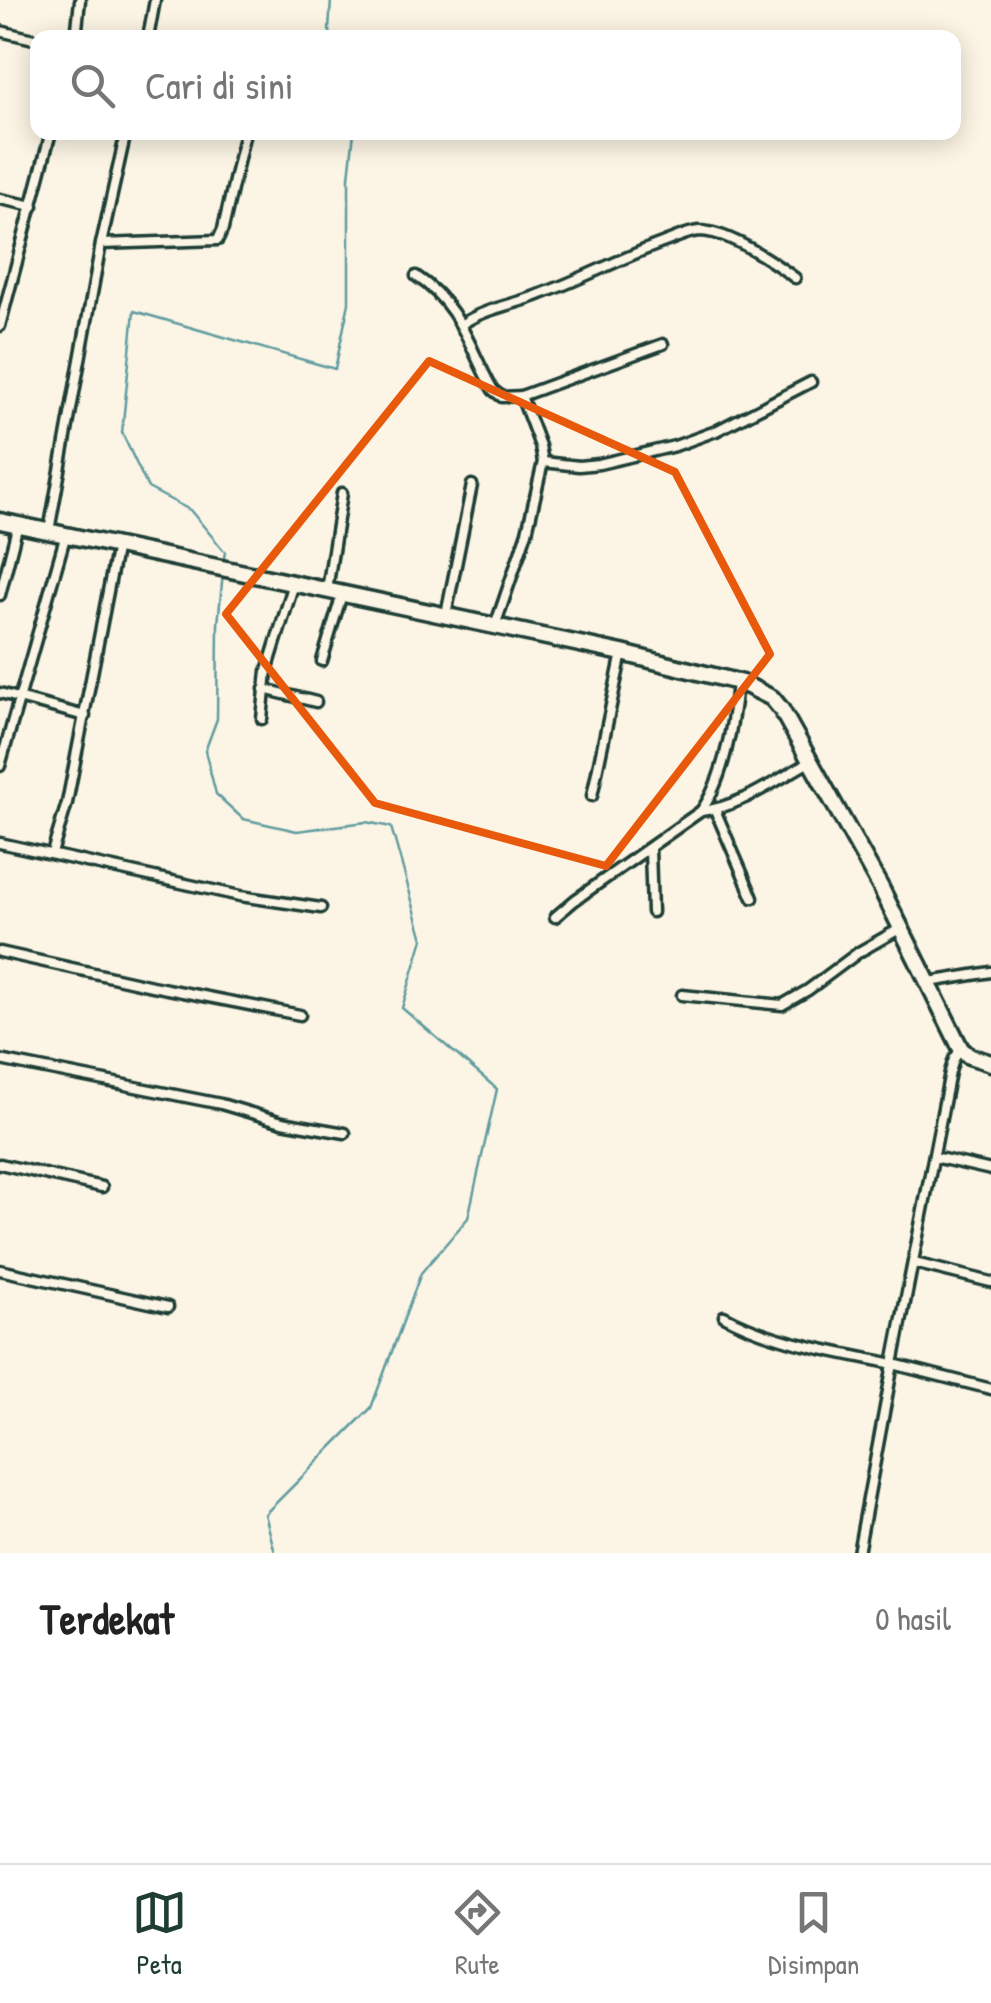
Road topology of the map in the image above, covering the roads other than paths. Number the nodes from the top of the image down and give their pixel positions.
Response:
1 (80, 0) edge
2 (155, 0) edge
3 (77, 30) edge
4 (149, 30) edge
5 (0, 32) edge
6 (30, 38) edge
7 (49, 140) edge
8 (124, 140) edge
9 (243, 140) edge
10 (0, 199) edge
11 (32, 206) junction
12 (101, 244) junction
13 (416, 276) dead end
14 (796, 278) dead end
15 (462, 324) junction
16 (0, 326) edge
17 (663, 344) dead end
18 (811, 382) dead end
19 (520, 396) junction
20 (543, 462) junction
21 (472, 485) dead end
22 (342, 493) dead end
23 (0, 520) edge
24 (18, 524) junction
25 (49, 530) junction
26 (66, 534) junction
27 (117, 545) junction
28 (294, 584) junction
29 (334, 592) junction
30 (0, 595) edge
31 (446, 615) junction
32 (495, 628) junction
33 (622, 653) junction
34 (322, 661) dead end
35 (737, 682) junction
36 (264, 689) junction
37 (0, 693) edge
38 (20, 699) junction
39 (316, 702) dead end
40 (85, 716) junction
41 (262, 719) dead end
42 (811, 761) junction
43 (0, 766) edge
44 (592, 796) dead end
45 (715, 810) junction
46 (701, 812) junction
47 (0, 843) edge
48 (650, 849) junction
49 (52, 854) junction
50 (753, 898) dead end
51 (320, 908) dead end
52 (652, 912) dead end
53 (555, 917) dead end
54 (901, 928) junction
55 (0, 952) edge
56 (991, 972) edge
57 (930, 982) junction
58 (682, 995) dead end
59 (300, 1015) dead end
60 (962, 1049) junction
61 (0, 1060) edge
62 (991, 1063) edge
63 (344, 1132) dead end
64 (934, 1157) junction
65 (0, 1164) edge
66 (991, 1170) edge
67 (102, 1186) dead end
68 (914, 1263) junction
69 (0, 1270) edge
70 (991, 1282) edge
71 (168, 1307) dead end
72 (724, 1316) dead end
73 (893, 1364) junction
74 (991, 1388) edge
75 (858, 1553) edge

1 - 3 street
2 - 4 street
5 - 6 street
7 - 11 street
8 - 12 street
9 - 12 street
10 - 11 street
11 - 16 street
12 - 25 street
13 - 15 street
14 - 15 street
15 - 19 street
17 - 19 street
18 - 20 street
19 - 20 street
20 - 32 street
21 - 31 street
22 - 29 street
23 - 24 highway
24 - 25 highway
24 - 30 street
25 - 26 highway
26 - 27 highway
26 - 38 street
27 - 28 highway
27 - 40 street
28 - 29 highway
28 - 36 street
29 - 31 highway
29 - 34 street
31 - 32 highway
32 - 33 highway
33 - 35 highway
33 - 44 street
35 - 42 highway
35 - 46 street
36 - 39 street
36 - 41 street
37 - 38 street
38 - 40 street
38 - 43 street
40 - 49 street
42 - 45 street
42 - 54 highway
45 - 46 street
45 - 50 street
46 - 48 street
47 - 49 street
48 - 52 street
48 - 53 street
49 - 51 street
54 - 57 highway
54 - 58 street
55 - 59 street
56 - 57 street
57 - 60 highway
60 - 62 highway
60 - 64 street
61 - 63 street
64 - 66 street
64 - 68 street
65 - 67 street
68 - 70 street
68 - 73 street
69 - 71 street
72 - 73 street
73 - 74 street
73 - 75 street

